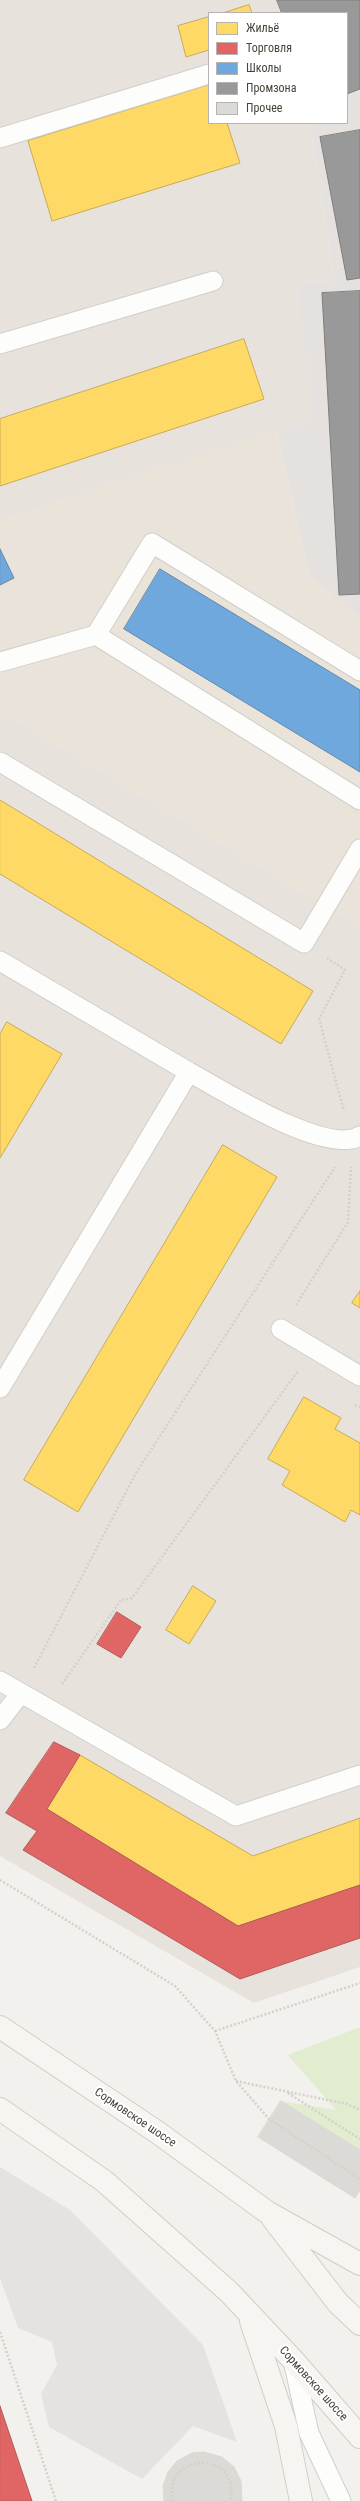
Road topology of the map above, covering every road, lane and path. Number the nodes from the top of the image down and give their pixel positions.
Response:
1 (208, 74) edge
2 (0, 138) edge
3 (213, 281) dead end
4 (0, 344) edge
5 (96, 635) junction
6 (0, 662) edge
7 (360, 671) edge
8 (0, 762) edge
9 (360, 800) edge
10 (360, 849) edge
11 (304, 943) junction
12 (0, 961) edge
13 (189, 1072) junction
14 (356, 1139) edge
15 (281, 1329) joint
16 (292, 1367) dead end
17 (298, 1371) junction
18 (305, 1375) dead end
19 (360, 1376) edge
20 (0, 1388) edge
21 (353, 1403) dead end
22 (360, 1408) edge
23 (0, 1681) edge
24 (21, 1693) junction
25 (46, 1707) junction
26 (0, 1720) edge
27 (360, 1775) edge
28 (0, 1880) edge
29 (360, 1983) edge
30 (0, 2027) edge
31 (215, 2031) junction
32 (236, 2081) junction
33 (286, 2091) junction
34 (0, 2109) edge
35 (360, 2110) edge
36 (360, 2139) edge
37 (360, 2179) edge
38 (267, 2212) junction
39 (360, 2264) edge
40 (248, 2314) junction
41 (360, 2324) edge
42 (0, 2332) edge
43 (293, 2360) junction
44 (360, 2437) edge
45 (56, 2501) edge
46 (173, 2501) edge
47 (230, 2501) edge
48 (301, 2501) edge
49 (341, 2501) edge

1 - 2 lane
3 - 4 lane
5 - 6 lane
5 - 7 lane
5 - 9 lane
8 - 11 lane
10 - 11 lane
11 - 14 path
12 - 13 lane
13 - 14 lane
13 - 20 lane
14 - 15 path
14 - 24 path
15 - 19 lane
16 - 17 path
17 - 18 path
17 - 25 path
21 - 22 path
23 - 24 lane
24 - 25 lane
24 - 26 lane
25 - 27 lane
28 - 31 path
29 - 31 path
30 - 38 main road, Сормовское шоссе
31 - 32 path
32 - 33 path
32 - 37 path
33 - 35 path
33 - 36 path
34 - 40 main road, Сормовское шоссе
38 - 39 main road, Сормовское шоссе
38 - 41 main road, Сормовское шоссе
40 - 43 main road, Сормовское шоссе
40 - 48 main road, Сормовское шоссе
42 - 45 path
43 - 44 main road, Сормовское шоссе
43 - 49 lane
46 - 47 path

